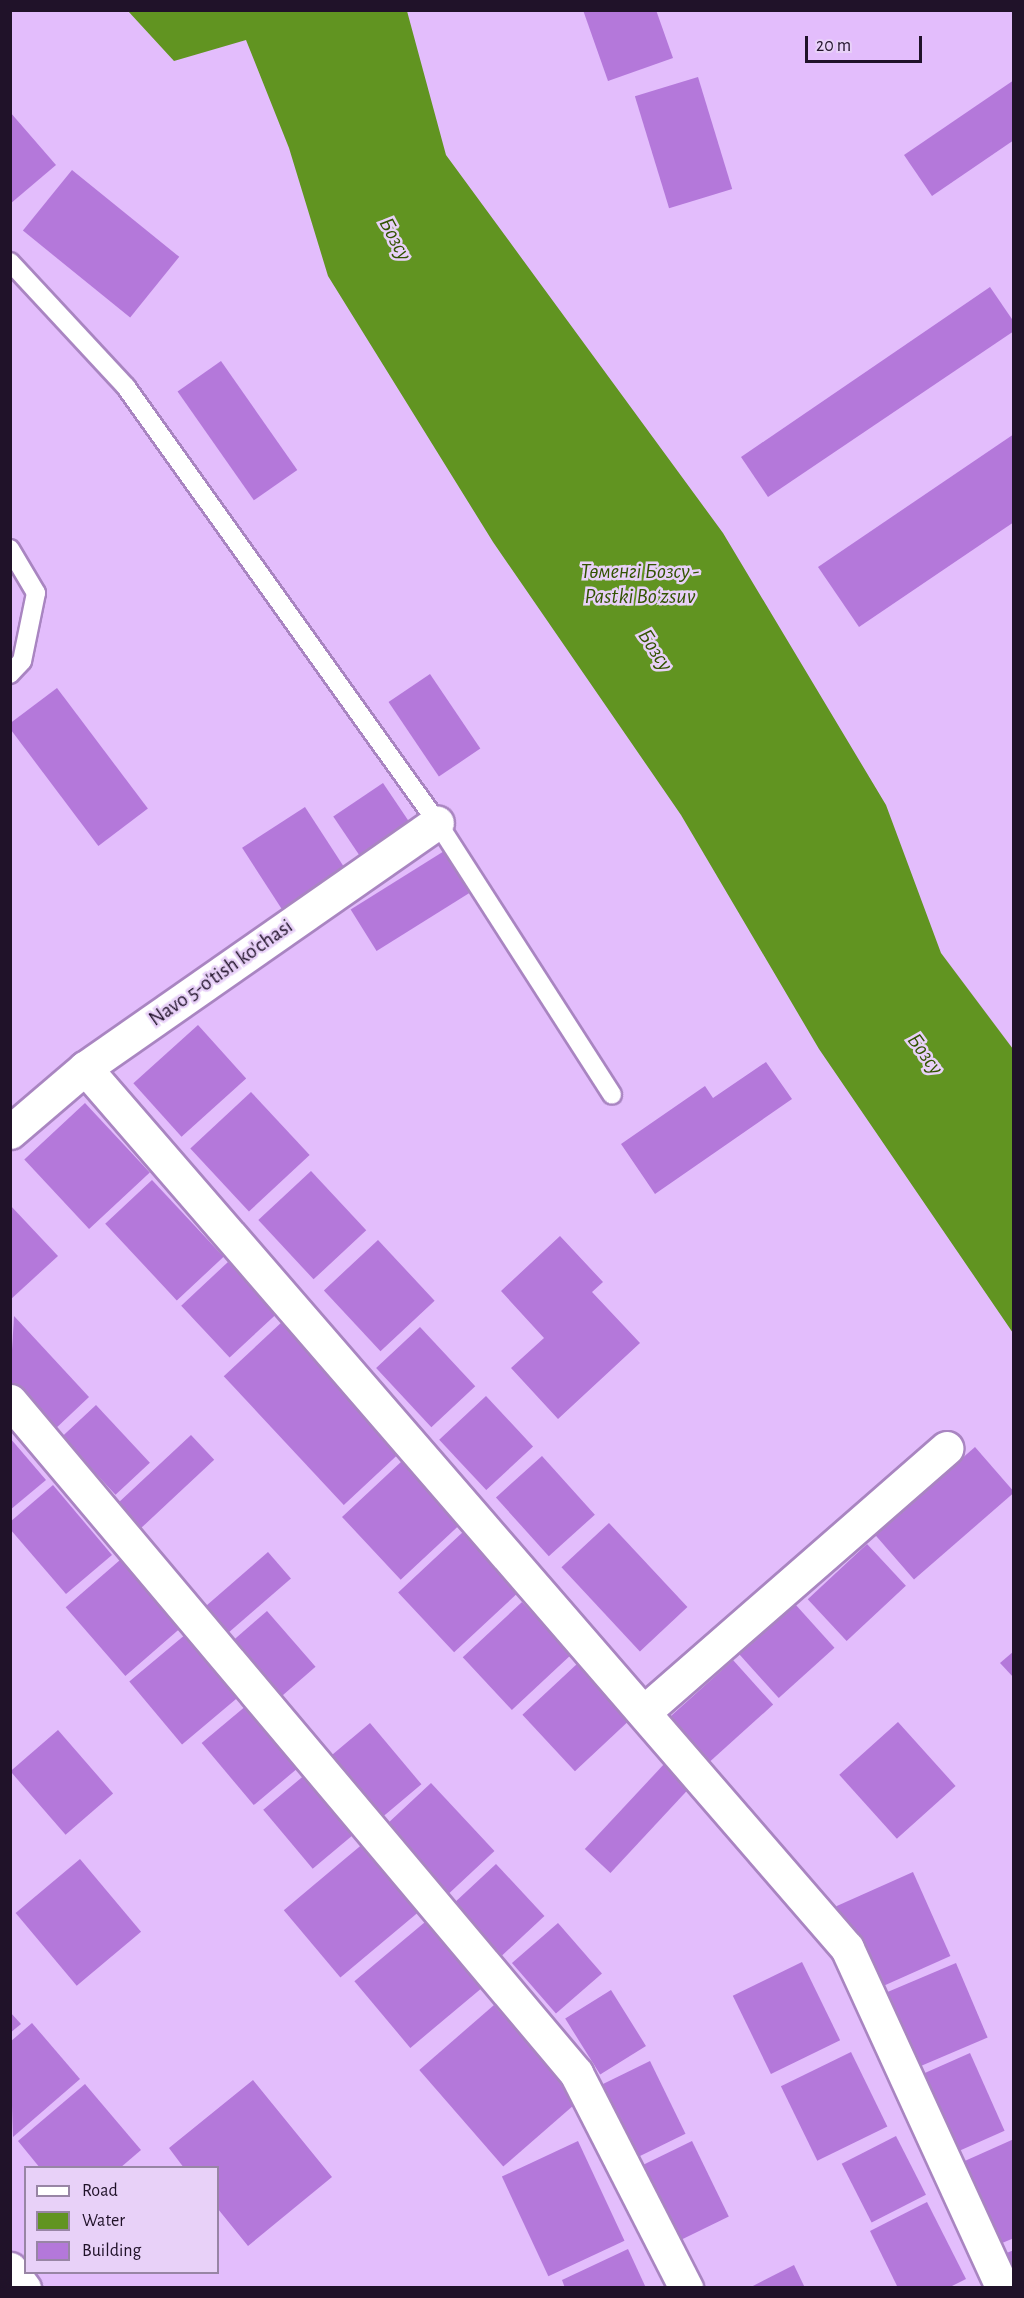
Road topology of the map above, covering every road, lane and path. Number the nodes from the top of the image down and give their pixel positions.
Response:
1 (10, 262) edge
2 (10, 549) edge
3 (10, 674) edge
4 (437, 822) junction
5 (85, 1068) junction
6 (612, 1095) dead end
7 (10, 1132) edge
8 (10, 1401) edge
9 (947, 1448) dead end
10 (645, 1711) junction
11 (10, 2269) edge
12 (24, 2288) edge
13 (686, 2288) edge
14 (1003, 2288) edge

1 - 4 lane
2 - 3 lane
4 - 5 street, Navo 5-o'tish ko'chasi
4 - 6 lane
5 - 7 street, Navo 5-o'tish ko'chasi
5 - 10 street
8 - 13 street
9 - 10 street
10 - 14 street
11 - 12 street

